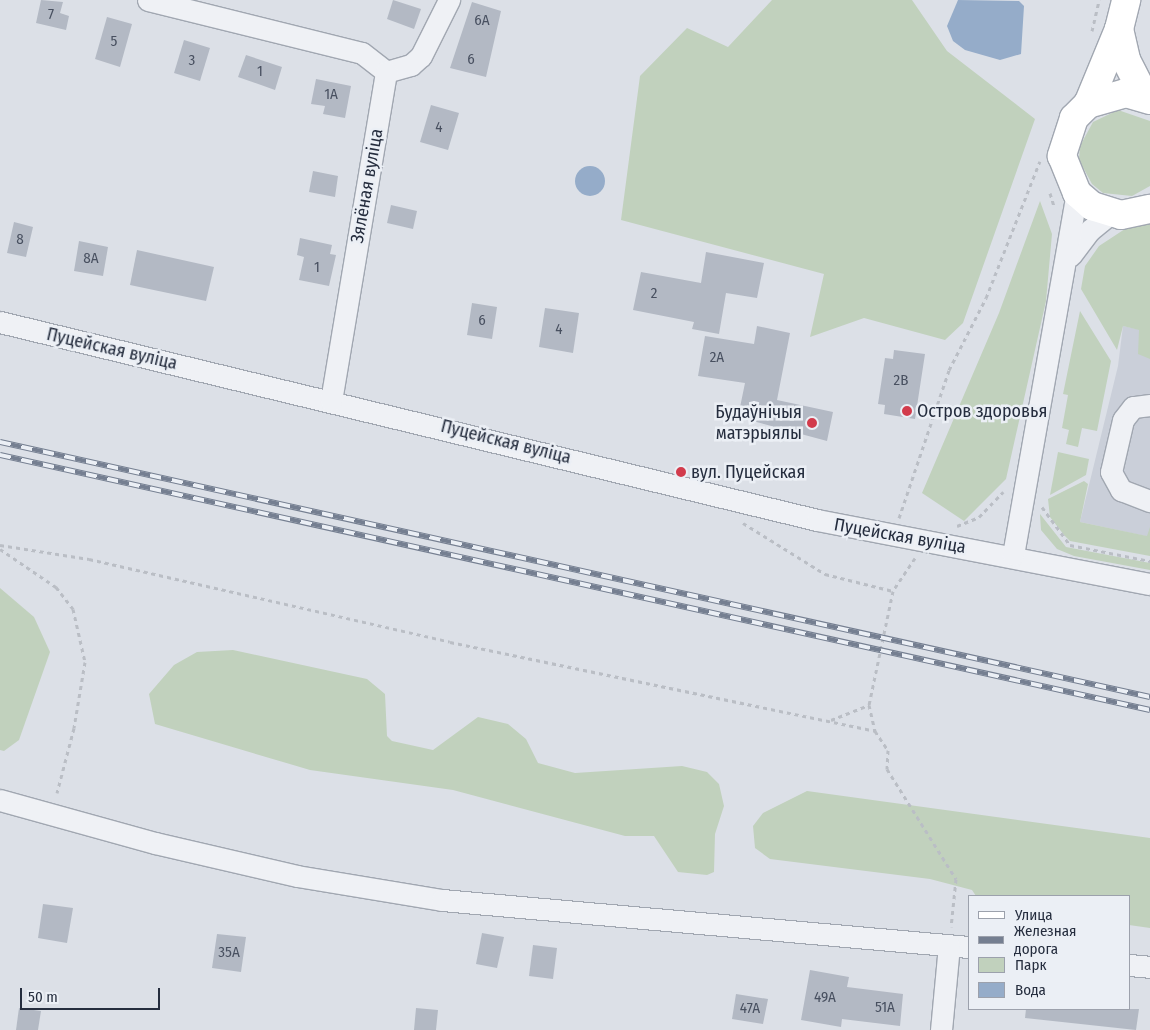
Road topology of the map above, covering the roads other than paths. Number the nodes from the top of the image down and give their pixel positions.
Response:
1 (148, 0) edge
2 (449, 0) edge
3 (1126, 0) edge
4 (1119, 29) junction
5 (386, 72) junction
6 (1148, 99) edge
7 (1088, 104) junction
8 (1077, 193) junction
9 (1150, 209) edge
10 (1110, 214) junction
11 (1068, 260) junction
12 (0, 322) edge
13 (330, 401) junction
14 (1150, 406) edge
15 (1150, 501) edge
16 (1013, 554) junction
17 (1150, 584) edge
18 (0, 800) edge
19 (959, 946) edge
20 (1130, 964) edge
21 (1150, 967) edge
22 (942, 1030) edge

1 - 5 street
2 - 5 street
3 - 4 main road
4 - 6 main road
4 - 7 main road
5 - 13 street, Зялёная вуліца
6 - 7 main road
7 - 8 main road
8 - 10 main road
8 - 11 street
9 - 10 main road
10 - 11 street
11 - 16 street
12 - 13 street, Пуцейская вуліца
13 - 16 street, Пуцейская вуліца
14 - 15 street
16 - 17 street, Пуцейская вуліца
18 - 19 street
19 - 22 street
20 - 21 street

